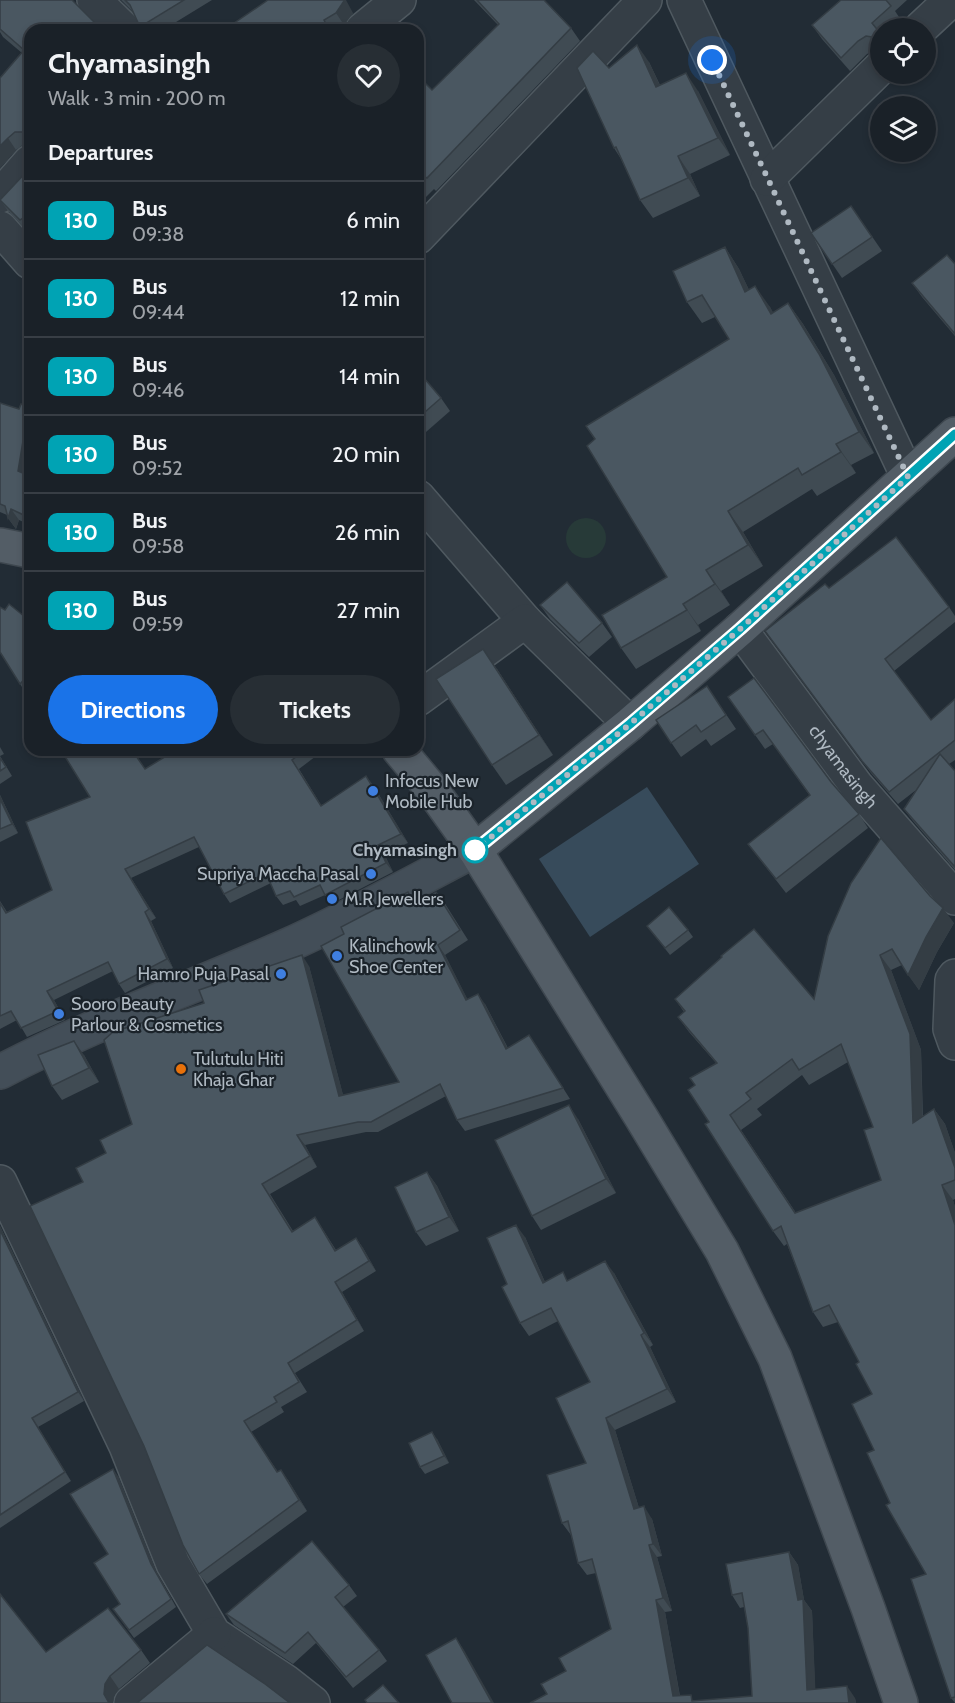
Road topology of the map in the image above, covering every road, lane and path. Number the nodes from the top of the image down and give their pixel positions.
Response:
1 (94, 0) edge
2 (399, 0) edge
3 (645, 0) edge
4 (684, 0) edge
5 (951, 0) edge
6 (932, 18) edge
7 (119, 24) edge
8 (369, 24) edge
9 (870, 78) edge
10 (24, 169) edge
11 (766, 179) junction
12 (0, 196) edge
13 (0, 228) edge
14 (424, 231) edge
15 (24, 255) edge
16 (955, 434) edge
17 (908, 477) junction
18 (424, 504) edge
19 (0, 545) edge
20 (24, 549) edge
21 (525, 621) junction
22 (740, 629) junction
23 (424, 695) edge
24 (630, 724) junction
25 (404, 756) edge
26 (475, 850) junction
27 (955, 898) edge
28 (955, 976) edge
29 (955, 1043) edge
30 (0, 1072) edge
31 (0, 1182) edge
32 (214, 1634) junction
33 (131, 1703) edge
34 (314, 1703) edge
35 (901, 1703) edge

1 - 7 street
2 - 8 street
3 - 14 street
4 - 11 street
5 - 6 street
9 - 11 street
10 - 12 street
11 - 17 street
13 - 15 street
16 - 17 main road
17 - 22 main road
18 - 21 street
19 - 20 main road
21 - 23 street
21 - 24 street
22 - 24 main road
22 - 27 street, chyamasingh
24 - 26 main road
25 - 26 main road
26 - 30 main road
26 - 35 main road
28 - 29 street
31 - 32 street
32 - 33 street
32 - 34 street

